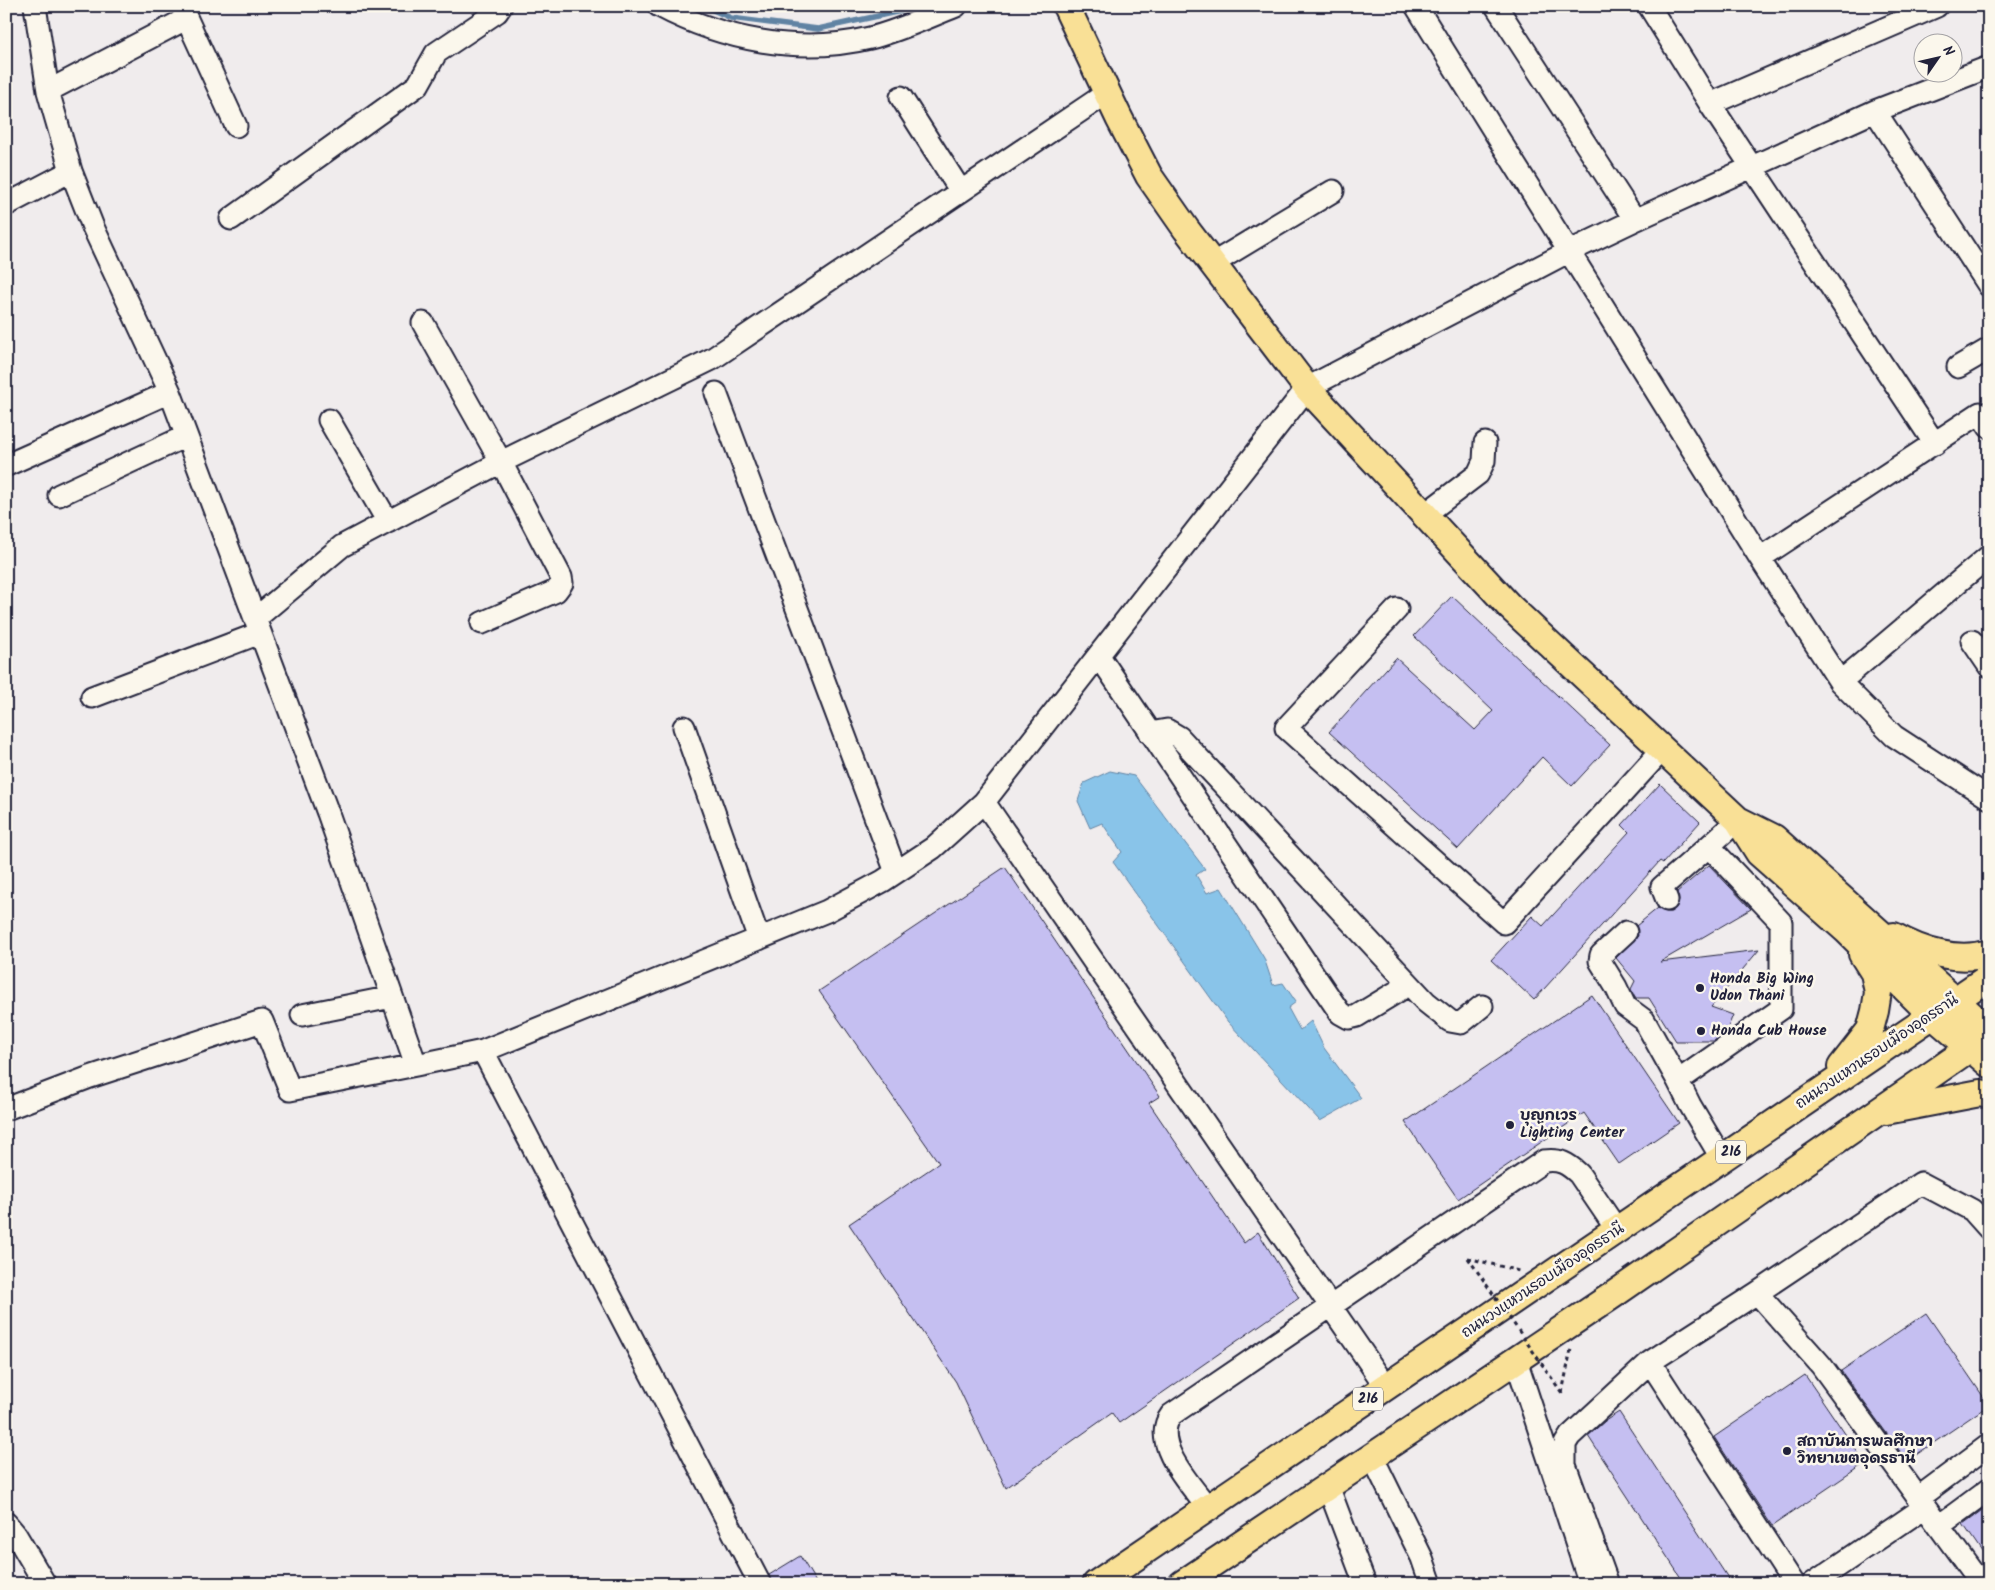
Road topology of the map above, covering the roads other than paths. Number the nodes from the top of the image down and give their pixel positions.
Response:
1 (35, 6) edge
2 (501, 6) edge
3 (659, 6) edge
4 (956, 6) edge
5 (1066, 6) edge
6 (1416, 6) edge
7 (1496, 6) edge
8 (1649, 6) edge
9 (1937, 6) edge
10 (186, 11) edge
11 (1989, 67) edge
12 (48, 91) junction
13 (1107, 93) junction
14 (901, 97) dead end
15 (1710, 104) junction
16 (1875, 111) junction
17 (236, 126) dead end
18 (1752, 167) junction
19 (71, 171) junction
20 (960, 190) junction
21 (1333, 191) dead end
22 (6, 205) edge
23 (231, 219) dead end
24 (1635, 220) junction
25 (1570, 251) junction
26 (1212, 264) junction
27 (1989, 286) edge
28 (423, 324) dead end
29 (1989, 349) edge
30 (1958, 367) dead end
31 (1307, 388) junction
32 (170, 392) junction
33 (716, 393) dead end
34 (1986, 416) edge
35 (329, 420) dead end
36 (186, 436) junction
37 (1485, 443) dead end
38 (1935, 444) junction
39 (501, 462) junction
40 (6, 465) edge
41 (59, 495) dead end
42 (1424, 515) junction
43 (388, 522) junction
44 (1989, 556) edge
45 (1760, 558) junction
46 (1396, 609) dead end
47 (482, 623) dead end
48 (258, 626) junction
49 (1972, 641) dead end
50 (1099, 656) junction
51 (1989, 666) edge
52 (1840, 682) junction
53 (92, 697) dead end
54 (684, 727) dead end
55 (1150, 733) junction
56 (1662, 750) junction
57 (1989, 798) edge
58 (984, 802) junction
59 (1738, 820) junction
60 (1709, 846) junction
61 (896, 872) junction
62 (1667, 900) dead end
63 (1856, 925) junction
64 (1626, 932) dead end
65 (759, 938) junction
66 (1989, 953) edge
67 (1989, 977) edge
68 (1408, 985) junction
69 (392, 998) junction
70 (1954, 999) junction
71 (1482, 1006) dead end
72 (1932, 1014) junction
73 (302, 1015) dead end
74 (1989, 1031) edge
75 (1982, 1049) edge
76 (483, 1051) junction
77 (416, 1065) junction
78 (1678, 1081) junction
79 (1823, 1089) junction
80 (1989, 1095) edge
81 (6, 1110) edge
82 (1874, 1113) junction
83 (1722, 1159) junction
84 (1989, 1229) edge
85 (1617, 1230) junction
86 (1757, 1293) junction
87 (1331, 1306) junction
88 (1516, 1360) junction
89 (1650, 1362) junction
90 (1386, 1387) junction
91 (1989, 1444) edge
92 (1372, 1456) junction
93 (1328, 1486) junction
94 (1989, 1489) edge
95 (1922, 1502) junction
96 (1208, 1508) junction
97 (6, 1524) edge
98 (1938, 1526) junction
99 (44, 1584) edge
100 (760, 1584) edge
101 (1096, 1584) edge
102 (1182, 1584) edge
103 (1365, 1584) edge
104 (1431, 1584) edge
105 (1590, 1584) edge
106 (1608, 1584) edge
107 (1794, 1584) edge
108 (1812, 1584) edge
109 (1981, 1584) edge

1 - 12 street
2 - 23 street
3 - 4 street
5 - 13 main road
6 - 25 street
7 - 24 street
8 - 15 street
9 - 15 street
10 - 12 street
10 - 17 street
11 - 16 street
12 - 19 street
13 - 20 street
13 - 26 main road
14 - 20 street
15 - 18 street
16 - 18 street
16 - 27 street
18 - 24 street
18 - 38 street
19 - 22 street
19 - 32 street
20 - 39 street
21 - 26 street
24 - 25 street
25 - 31 street
25 - 45 street
26 - 31 main road
28 - 39 street
29 - 30 street
31 - 42 main road
31 - 50 street
32 - 36 street
32 - 40 street
33 - 61 street
34 - 38 street
35 - 43 street
36 - 41 street
36 - 48 street
37 - 42 street
38 - 45 street
39 - 43 street
39 - 47 street
42 - 56 main road
43 - 48 street
44 - 52 street
45 - 52 street
46 - 56 street
48 - 53 street
48 - 69 street
49 - 51 street
50 - 55 street
50 - 58 street
52 - 57 street
54 - 65 street
55 - 68 street
55 - 68 street
56 - 59 main road
58 - 61 street
58 - 87 street
59 - 60 street
59 - 63 main road
60 - 62 street
60 - 78 street
61 - 65 street
63 - 66 main road
63 - 70 main road
63 - 72 main road
63 - 79 main road
64 - 78 street
65 - 76 street
67 - 70 main road, ถนนวงแหวนรอบเมืองอุดรธานี / 216
68 - 71 street
69 - 73 street
69 - 77 street
70 - 72 main road, ถนนวงแหวนรอบเมืองอุดรธานี / 216
70 - 74 main road
72 - 75 main road
72 - 79 main road, ถนนวงแหวนรอบเมืองอุดรธานี / 216
75 - 82 main road
76 - 77 street
76 - 100 street
77 - 81 street
78 - 83 street
79 - 83 main road, ถนนวงแหวนรอบเมืองอุดรธานี / 216
80 - 82 main road
82 - 88 main road
83 - 85 main road, ถนนวงแหวนรอบเมืองอุดรธานี / 216
84 - 86 street
85 - 87 street
85 - 90 main road, ถนนวงแหวนรอบเมืองอุดรธานี / 216
86 - 89 street
86 - 95 street
87 - 90 street
87 - 96 street
88 - 92 main road
88 - 105 street
89 - 106 street
89 - 107 street
90 - 96 main road, ถนนวงแหวนรอบเมืองอุดรธานี / 216
91 - 95 street
92 - 93 main road
92 - 104 street
93 - 102 main road
93 - 103 street
94 - 98 street
95 - 98 street
95 - 108 street
96 - 101 main road, ถนนวงแหวนรอบเมืองอุดรธานี / 216
97 - 99 street
98 - 109 street

